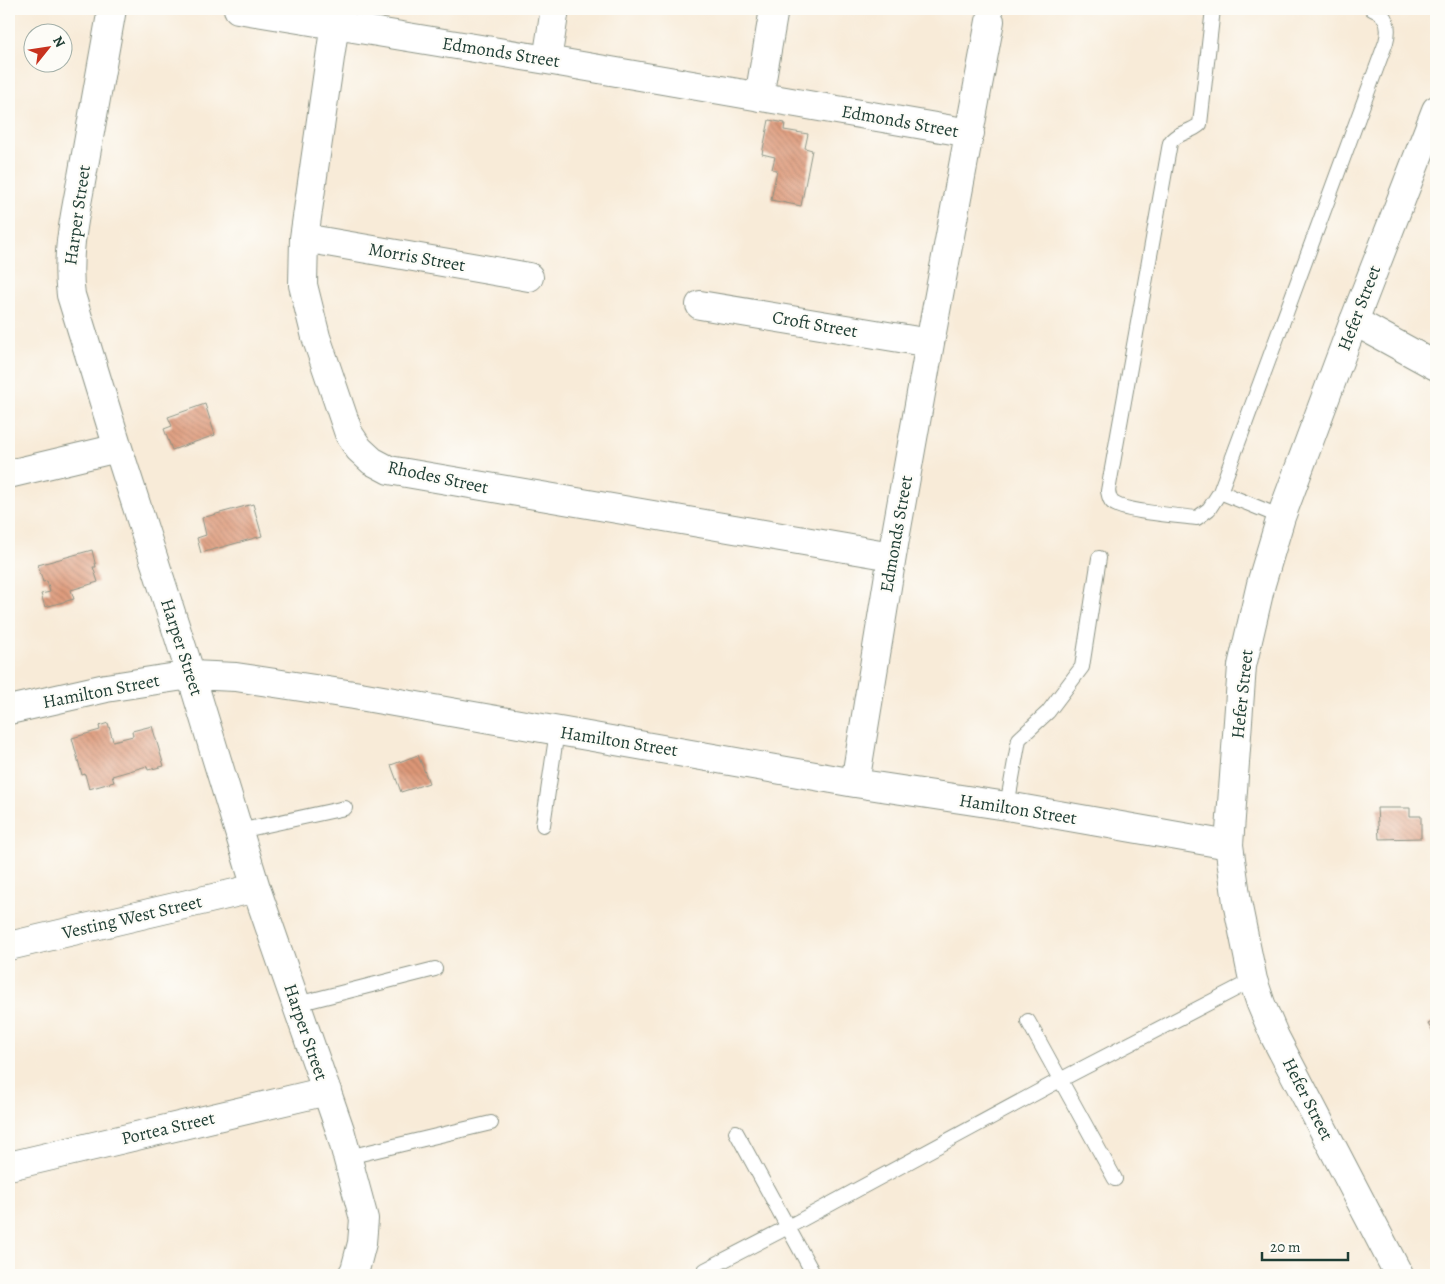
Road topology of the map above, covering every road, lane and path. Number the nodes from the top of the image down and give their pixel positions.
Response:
1 (112, 9) edge
2 (238, 9) edge
3 (555, 9) edge
4 (774, 9) edge
5 (1213, 9) edge
6 (1372, 9) edge
7 (336, 17) edge
8 (990, 22) dead end
9 (547, 60) junction
10 (759, 97) junction
11 (1436, 110) edge
12 (970, 132) junction
13 (304, 238) junction
14 (529, 277) dead end
15 (700, 305) dead end
16 (1354, 322) junction
17 (930, 343) junction
18 (1436, 366) edge
19 (118, 448) junction
20 (9, 474) edge
21 (1220, 492) junction
22 (1281, 517) junction
23 (892, 556) junction
24 (1099, 558) dead end
25 (191, 675) junction
26 (9, 710) edge
27 (557, 731) junction
28 (856, 783) junction
29 (1007, 806) junction
30 (345, 808) dead end
31 (543, 825) dead end
32 (238, 831) junction
33 (1229, 845) junction
34 (256, 888) junction
35 (9, 946) edge
36 (436, 969) dead end
37 (1253, 980) junction
38 (297, 1004) junction
39 (1028, 1021) dead end
40 (1060, 1080) junction
41 (327, 1091) junction
42 (491, 1123) dead end
43 (736, 1132) dead end
44 (348, 1157) junction
45 (9, 1166) edge
46 (1115, 1179) dead end
47 (788, 1228) junction
48 (705, 1270) dead end
49 (352, 1275) edge
50 (814, 1275) edge
51 (1399, 1275) edge

1 - 19 street, Harper Street
2 - 7 street, Edmonds Street
3 - 9 street
4 - 10 street
5 - 21 lane
6 - 21 lane
7 - 9 street, Edmonds Street
7 - 13 street, Rhodes Street
8 - 12 street
9 - 10 street, Edmonds Street
10 - 12 street, Edmonds Street
11 - 16 street, Hefer Street
12 - 17 street, Edmonds Street
13 - 14 street, Morris Street
13 - 23 street, Rhodes Street
15 - 17 street, Croft Street
16 - 18 street
16 - 22 street, Hefer Street
17 - 23 street, Edmonds Street
19 - 20 street
19 - 25 street, Harper Street
21 - 22 lane
22 - 33 street, Hefer Street
23 - 28 street, Edmonds Street
24 - 29 lane
25 - 26 street, Hamilton Street
25 - 27 street, Hamilton Street
25 - 32 street, Harper Street
27 - 28 street, Hamilton Street
27 - 31 lane
28 - 29 street, Hamilton Street
29 - 33 street, Hamilton Street
30 - 32 lane
32 - 34 street, Harper Street
33 - 37 street, Hefer Street
34 - 35 street, Vesting West Street
34 - 38 street, Harper Street
36 - 38 lane
37 - 40 lane
37 - 51 street, Hefer Street
38 - 41 street, Harper Street
39 - 40 lane
40 - 46 lane
40 - 47 lane
41 - 44 street, Harper Street
41 - 45 street, Portea Street
42 - 44 lane
43 - 47 lane
44 - 49 street, Harper Street
47 - 48 lane
47 - 50 lane

